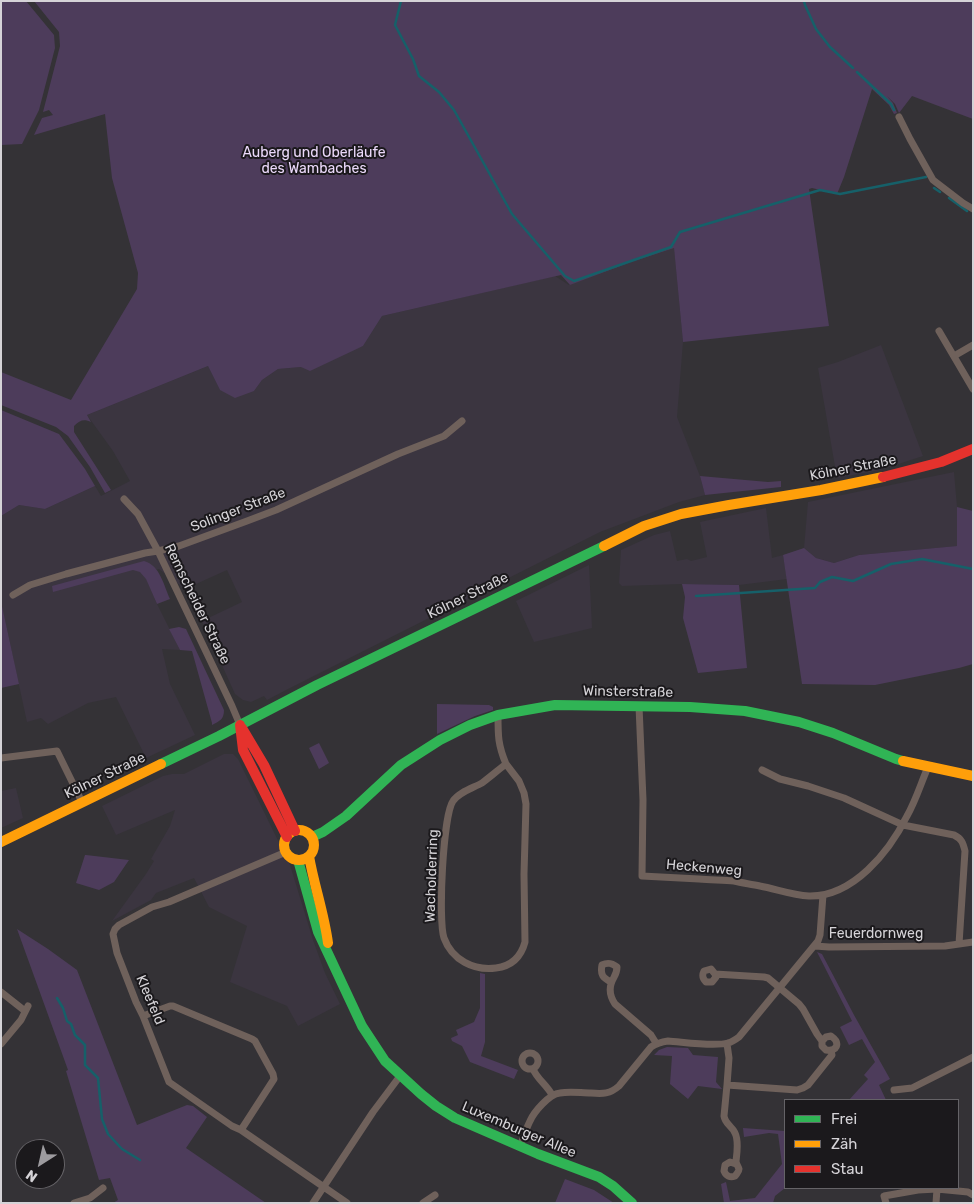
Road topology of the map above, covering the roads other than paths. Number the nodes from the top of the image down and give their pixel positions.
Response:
1 (899, 117) dead end
2 (973, 209) edge
3 (939, 331) dead end
4 (973, 346) edge
5 (954, 356) junction
6 (973, 389) edge
7 (462, 421) dead end
8 (973, 449) edge
9 (124, 500) dead end
10 (158, 552) junction
11 (14, 595) dead end
12 (639, 706) junction
13 (498, 716) junction
14 (240, 725) junction
15 (1, 758) edge
16 (506, 764) junction
17 (928, 766) junction
18 (762, 770) dead end
19 (973, 776) edge
20 (82, 802) junction
21 (903, 825) junction
22 (291, 834) junction
23 (312, 838) junction
24 (1, 842) edge
25 (286, 852) junction
26 (309, 856) junction
27 (298, 860) junction
28 (823, 895) junction
29 (973, 942) edge
30 (959, 944) junction
31 (815, 946) junction
32 (329, 954) junction
33 (715, 974) dead end
34 (611, 982) dead end
35 (780, 988) junction
36 (1, 992) edge
37 (143, 1016) junction
38 (822, 1041) junction
39 (656, 1043) junction
40 (1, 1044) edge
41 (727, 1044) junction
42 (831, 1051) junction
43 (973, 1057) edge
44 (533, 1069) dead end
45 (400, 1076) junction
46 (728, 1084) junction
47 (894, 1090) dead end
48 (552, 1095) junction
49 (241, 1130) junction
50 (520, 1147) junction
51 (736, 1164) dead end
52 (323, 1186) junction
53 (103, 1188) dead end
54 (937, 1189) junction
55 (435, 1195) dead end
56 (973, 1195) edge
57 (74, 1203) edge
58 (313, 1203) edge
59 (347, 1203) edge
60 (423, 1203) edge
61 (632, 1203) edge
62 (886, 1203) edge
63 (936, 1203) edge

1 - 2 street
3 - 5 street
4 - 5 street
5 - 6 street
7 - 10 street, Solinger Straße
8 - 14 street, Kölner Straße
9 - 10 street, Remscheider Straße
10 - 11 street, Solinger Straße
10 - 14 street, Remscheider Straße
12 - 13 street, Winsterstraße
12 - 17 street, Winsterstraße
12 - 28 street, Heckenweg
13 - 16 street, Wacholderring
13 - 23 street, Winsterstraße
14 - 20 street, Kölner Straße
14 - 22 street
15 - 20 street
16 - 16 street, Wacholderring
17 - 19 street, Winsterstraße
17 - 21 street, Heckenweg
18 - 21 street
20 - 24 street, Kölner Straße
21 - 28 street, Heckenweg
21 - 30 street
22 - 23 street
22 - 25 street
23 - 26 street, Luxemburger Allee
25 - 27 street
25 - 37 street, Kleefeld
26 - 27 street
26 - 32 street, Luxemburger Allee
27 - 32 street, Luxemburger Allee
28 - 31 street, Feuerdornweg
29 - 30 street, Feuerdornweg
30 - 31 street, Feuerdornweg
31 - 35 street
32 - 45 street, Luxemburger Allee
33 - 35 street
34 - 39 street
35 - 38 street
35 - 41 street
36 - 40 street
37 - 49 street, Kleefeld
37 - 49 street
38 - 42 street
38 - 42 street
39 - 41 street
39 - 48 street
41 - 46 street
42 - 46 street
43 - 47 street
44 - 48 street
45 - 50 street, Luxemburger Allee
45 - 52 street
46 - 51 street
48 - 50 street
49 - 52 street, Kleefeld
50 - 61 street, Luxemburger Allee
52 - 58 street
52 - 59 street, Kleefeld
53 - 57 street
54 - 56 street
54 - 62 street
54 - 63 street
55 - 60 street

